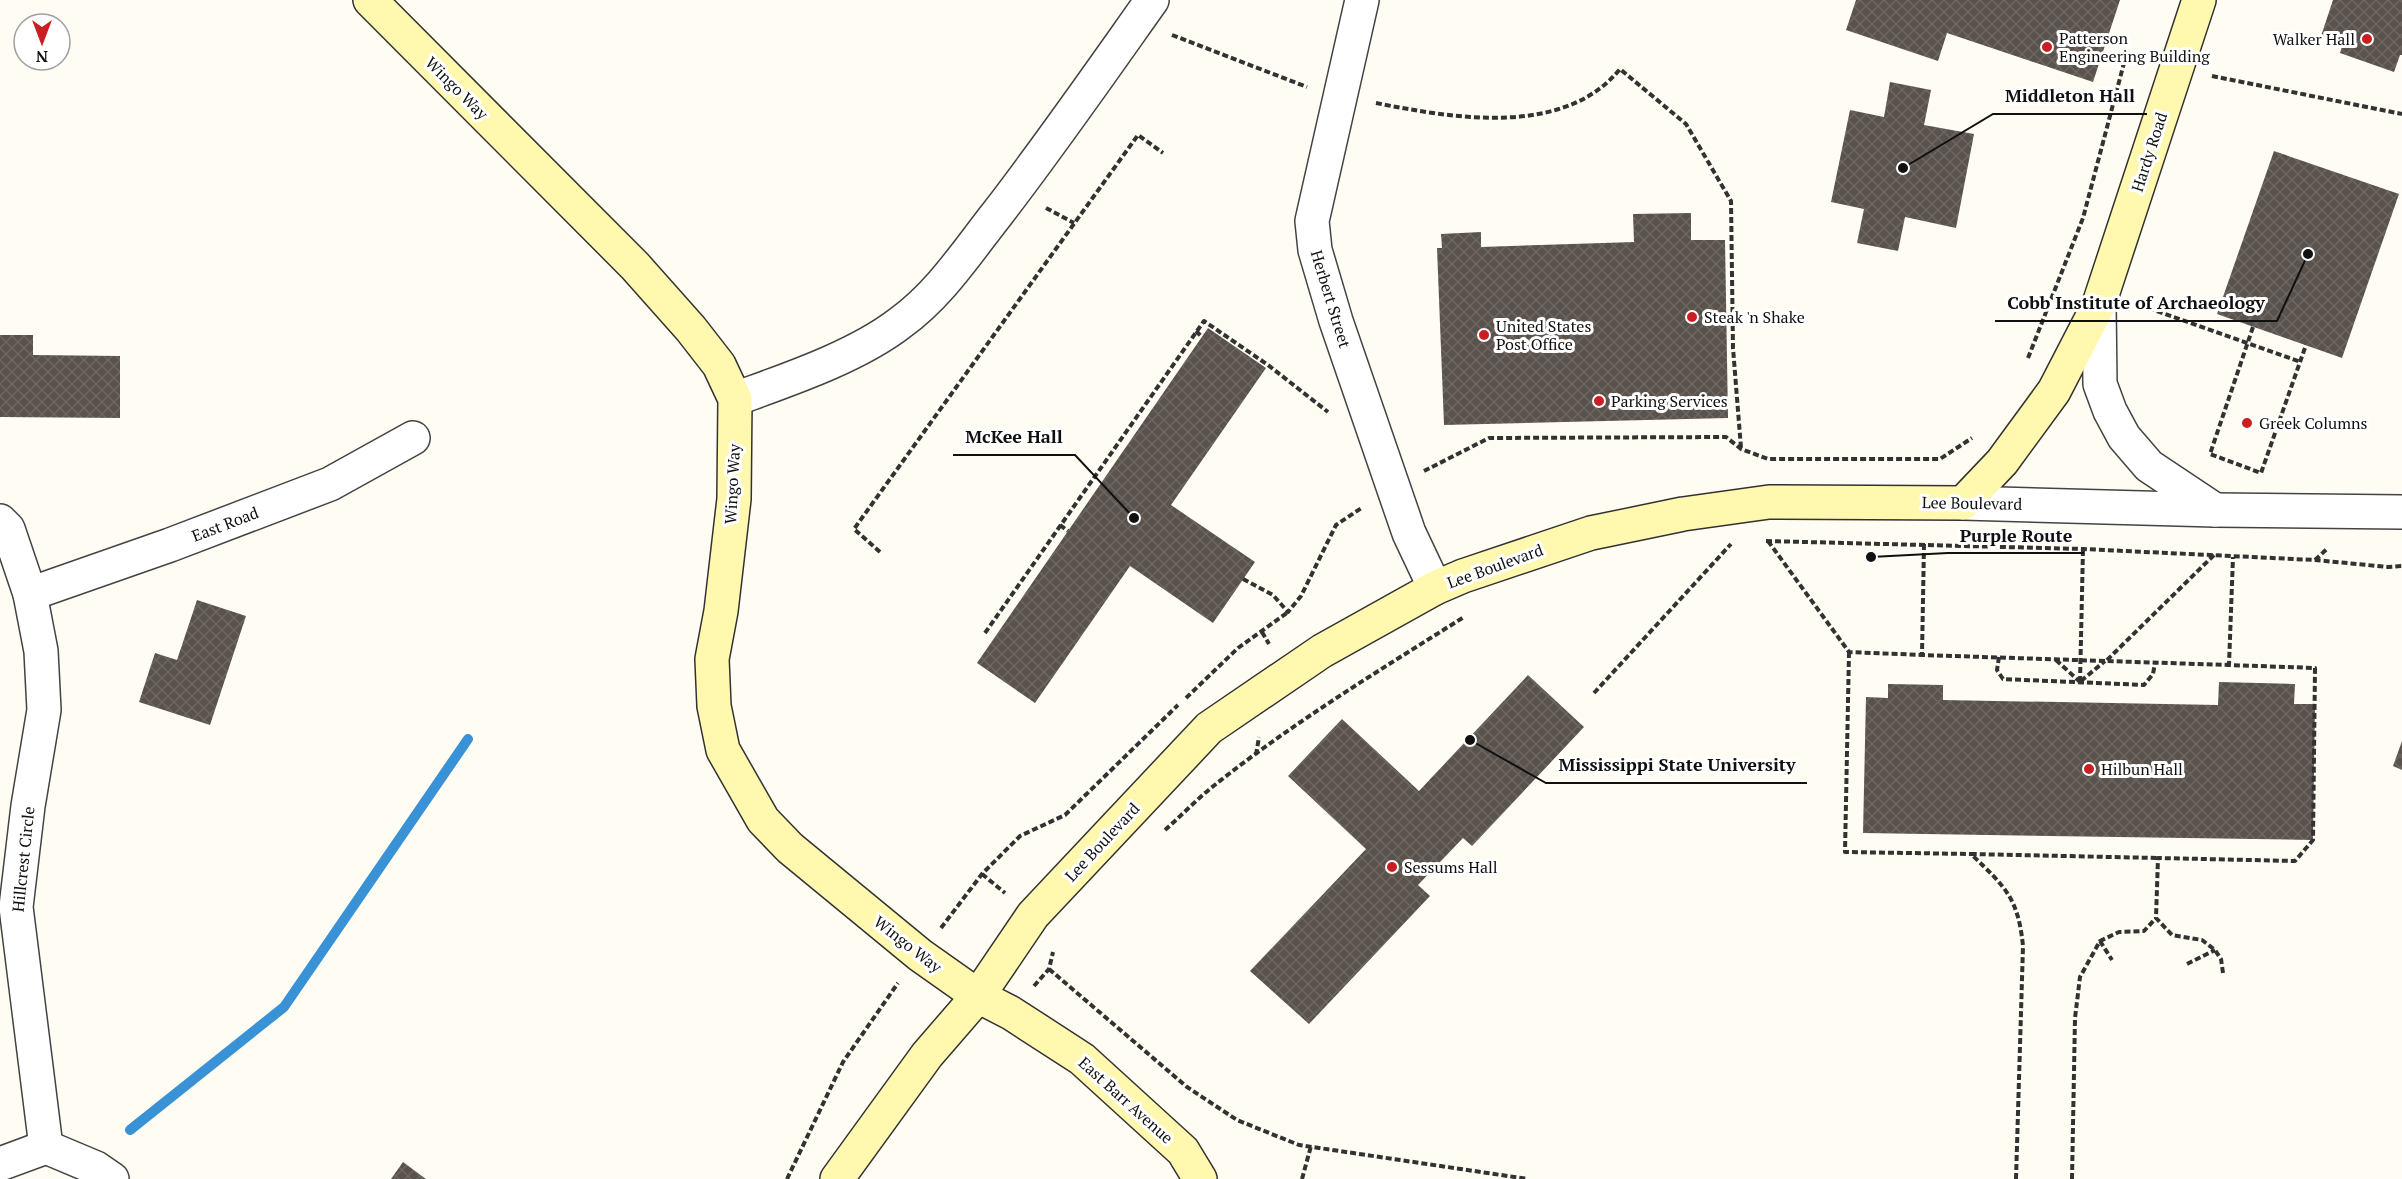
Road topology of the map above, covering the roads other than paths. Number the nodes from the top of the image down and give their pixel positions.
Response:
1 (370, 0) edge
2 (1152, 0) edge
3 (1362, 0) edge
4 (2199, 0) edge
5 (2099, 304) junction
6 (735, 399) junction
7 (413, 438) dead end
8 (1963, 503) junction
9 (2215, 510) junction
10 (2402, 512) edge
11 (0, 521) edge
12 (1435, 588) junction
13 (30, 594) junction
14 (978, 996) junction
15 (46, 1147) junction
16 (0, 1164) edge
17 (112, 1179) edge
18 (837, 1179) edge
19 (1200, 1179) edge

1 - 6 street, Wingo Way
2 - 6 street
3 - 12 street, Herbert Street
4 - 5 street, Hardy Road
5 - 8 street, Hardy Road
5 - 9 street, Hardy Road
6 - 14 street, Wingo Way
7 - 13 street, East Road
8 - 9 street, Lee Boulevard
8 - 12 street, Lee Boulevard
9 - 10 street, Lee Boulevard
11 - 13 street, Hillcrest Circle
12 - 14 street, Lee Boulevard
13 - 15 street, Hillcrest Circle
14 - 18 street, Lee Boulevard
14 - 19 street, East Barr Avenue
15 - 16 street
15 - 17 street

